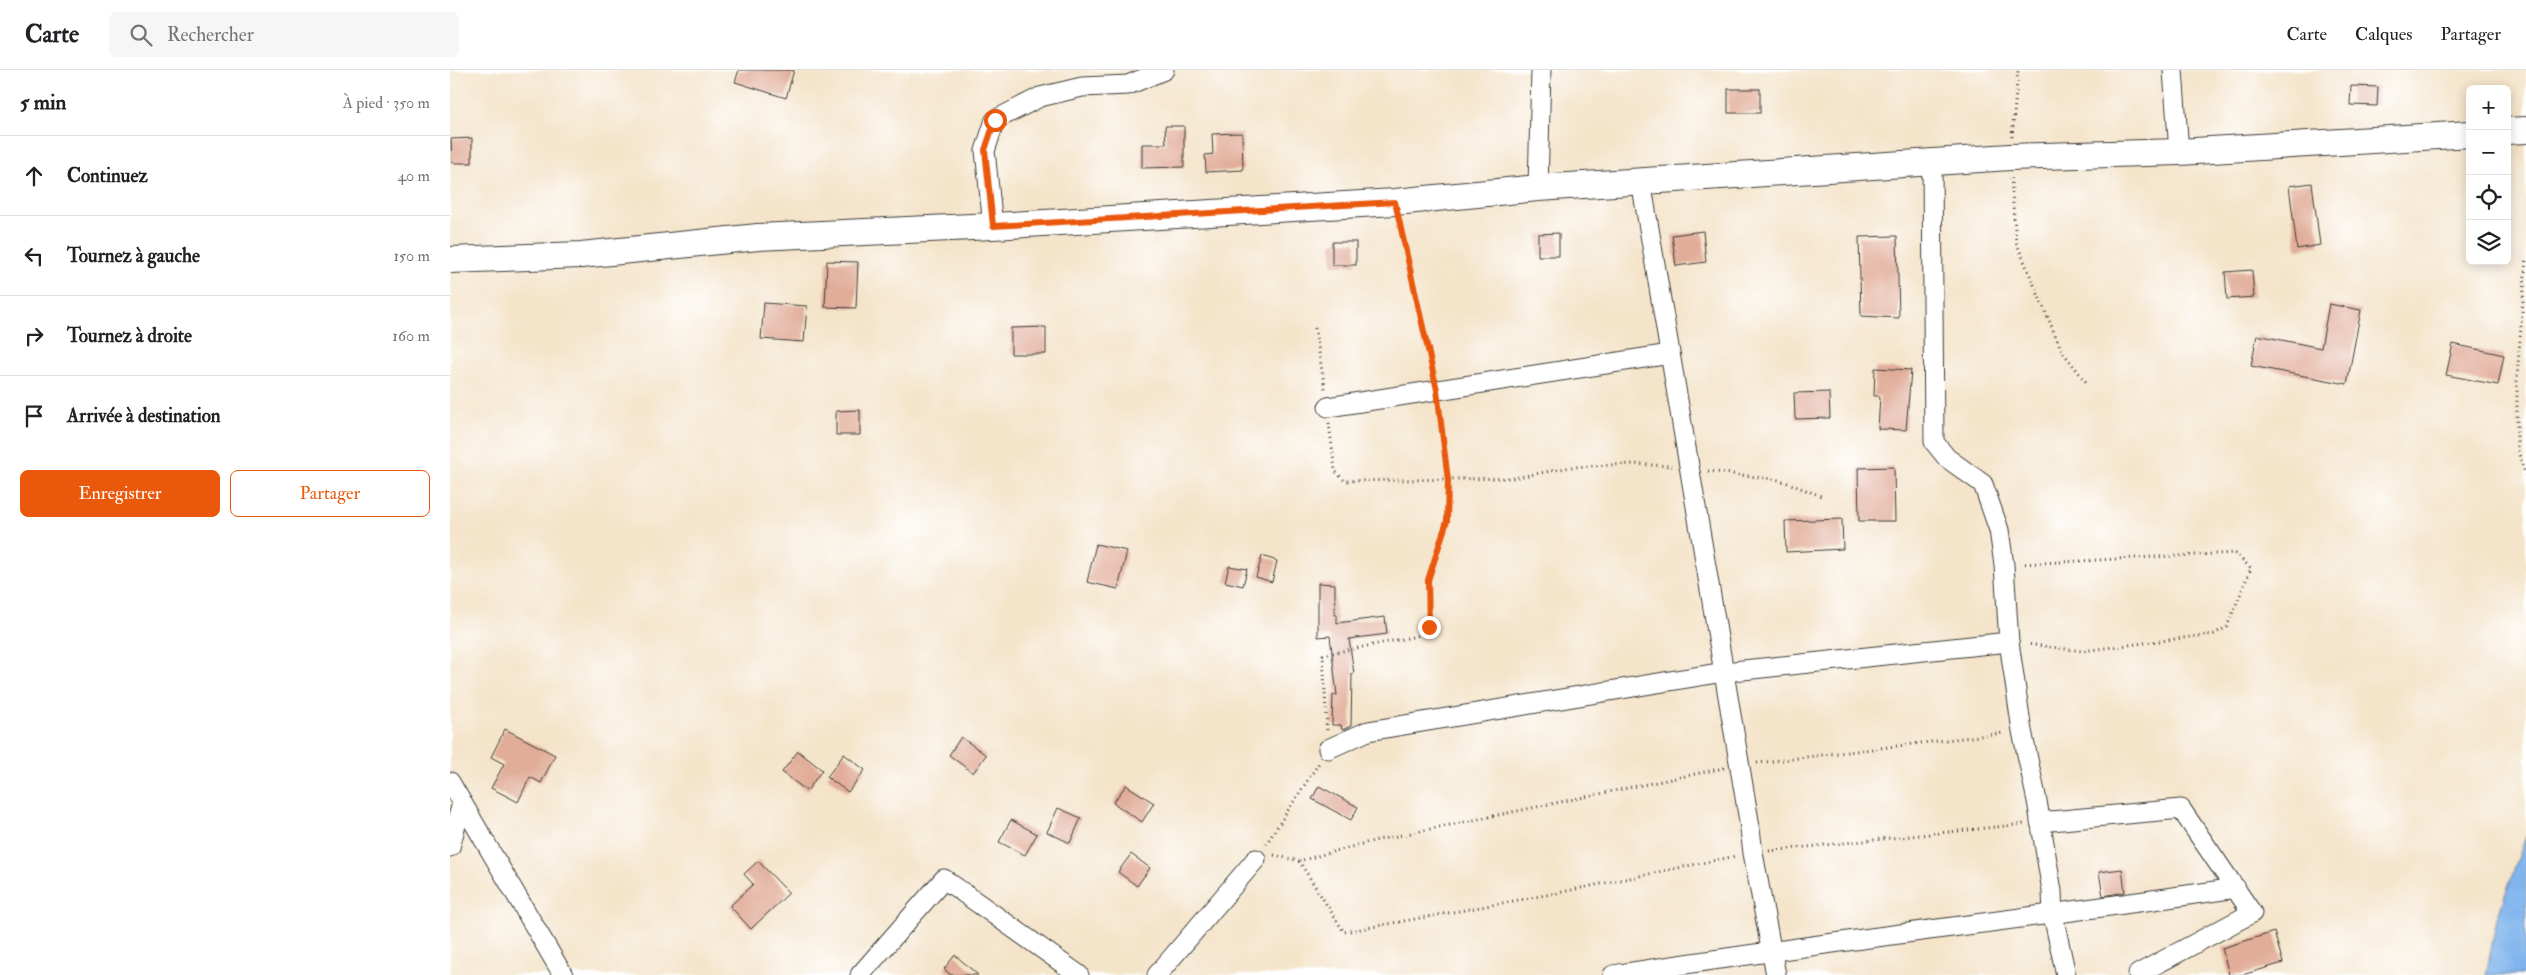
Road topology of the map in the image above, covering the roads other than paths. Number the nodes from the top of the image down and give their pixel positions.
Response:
1 (1164, 70) edge
2 (1541, 70) edge
3 (2173, 70) edge
4 (2526, 130) edge
5 (2511, 131) edge
6 (2466, 134) edge
7 (2179, 152) junction
8 (1932, 162) junction
9 (1641, 181) junction
10 (1538, 188) junction
11 (993, 226) junction
12 (450, 260) edge
13 (1670, 354) junction
14 (1328, 407) road end
15 (2009, 642) junction
16 (1724, 672) junction
17 (1328, 749) road end
18 (450, 782) edge
19 (462, 803) junction
20 (2040, 822) junction
21 (450, 847) edge
22 (1258, 855) road end
23 (2236, 888) junction
24 (2053, 916) junction
25 (1770, 950) junction
26 (2138, 974) edge
27 (563, 975) edge
28 (860, 975) edge
29 (1079, 975) edge
30 (1157, 975) edge
31 (1613, 975) edge
32 (1776, 975) edge
33 (2066, 975) edge

1 - 11 street
2 - 10 street
3 - 7 street
4 - 5 main road
6 - 7 main road
7 - 8 main road
8 - 9 main road
8 - 15 street
9 - 10 main road
9 - 13 street
10 - 11 main road
11 - 12 main road
13 - 14 street
13 - 16 street
15 - 16 street
15 - 20 street
16 - 17 street
16 - 25 street
18 - 19 street
19 - 21 street
19 - 27 street
20 - 23 street
20 - 24 street
22 - 30 street
23 - 24 street
23 - 26 street
24 - 25 street
24 - 33 street
25 - 31 street
25 - 32 street
28 - 29 street

